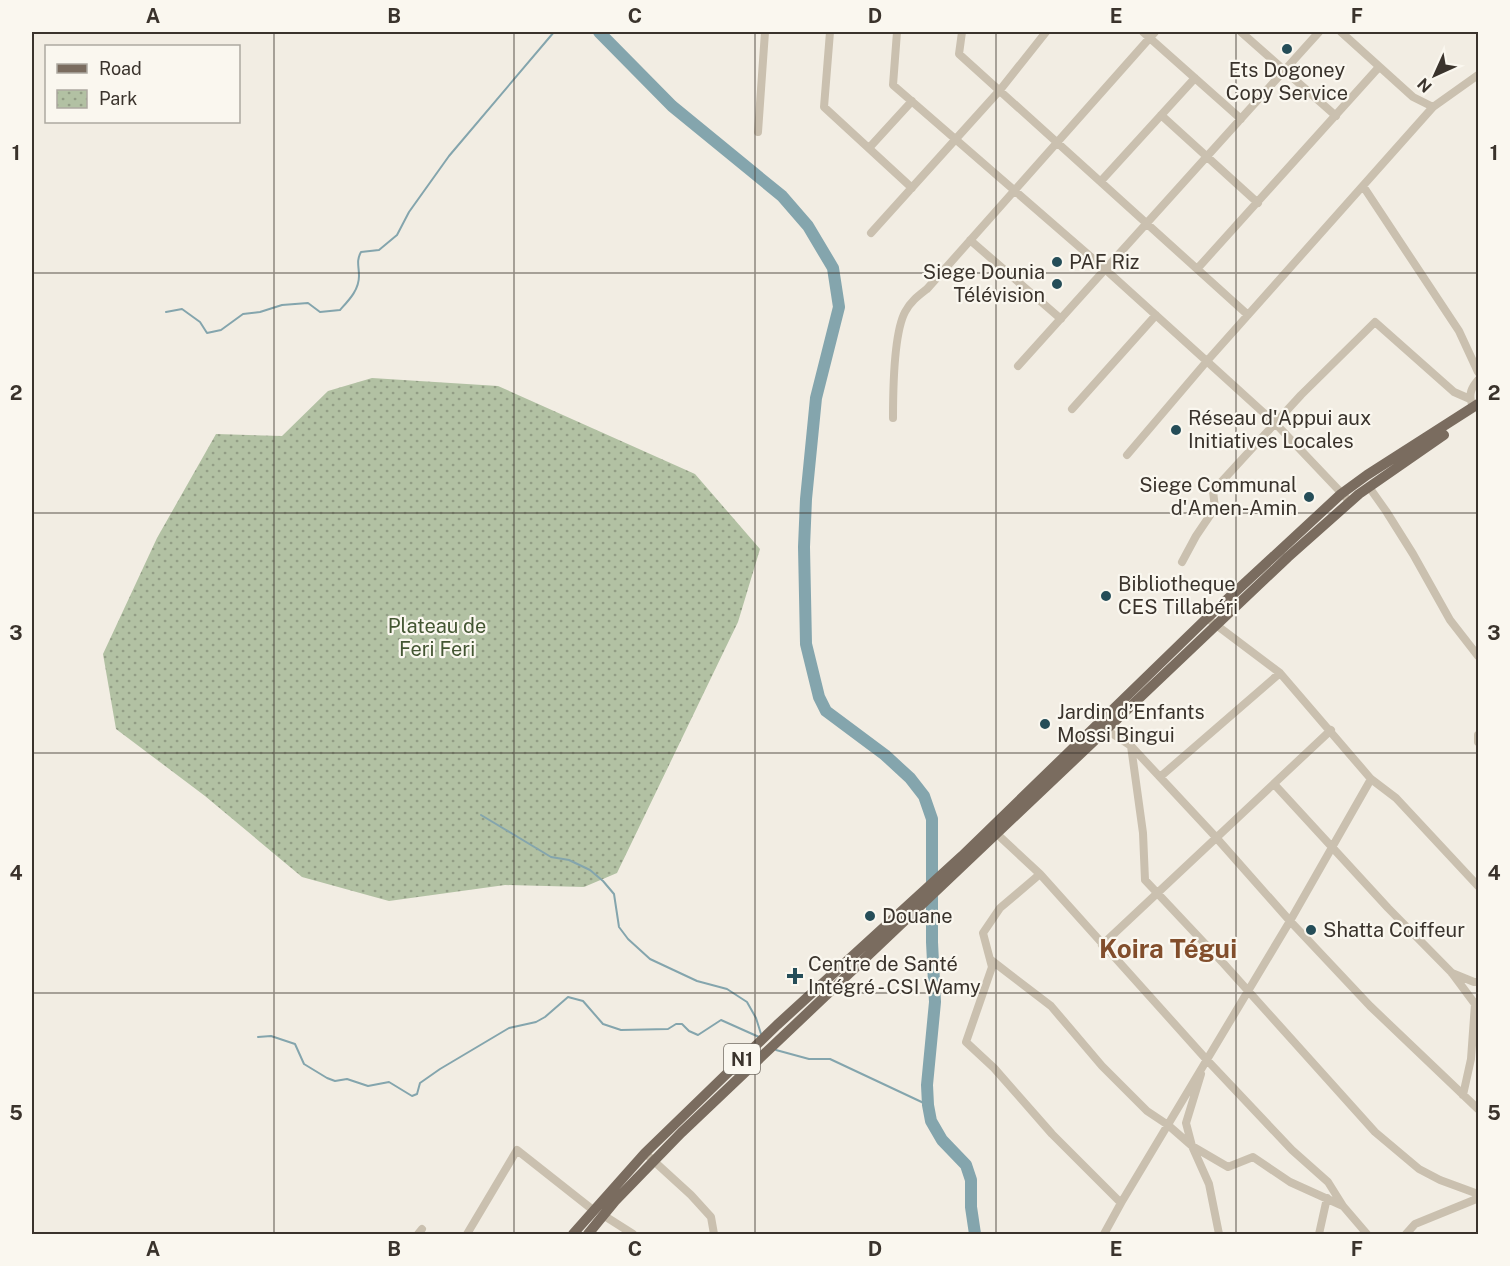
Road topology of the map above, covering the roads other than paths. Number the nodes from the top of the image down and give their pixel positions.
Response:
1 (765, 32) edge
2 (830, 32) edge
3 (897, 32) edge
4 (962, 32) edge
5 (1046, 32) edge
6 (1242, 32) edge
7 (1319, 32) edge
8 (1341, 32) edge
9 (1149, 33) edge
10 (1379, 67) junction
11 (1285, 69) junction
12 (1479, 75) edge
13 (1195, 78) junction
14 (1000, 90) junction
15 (912, 101) junction
16 (1433, 107) junction
17 (1161, 115) junction
18 (1336, 116) junction
19 (1241, 119) junction
20 (758, 132) dead end
21 (956, 139) junction
22 (1058, 142) junction
23 (869, 148) junction
24 (1207, 157) junction
25 (1101, 181) junction
26 (1364, 186) junction
27 (912, 188) junction
28 (1015, 191) junction
29 (1258, 203) junction
30 (1147, 224) junction
31 (871, 233) dead end
32 (970, 240) junction
33 (1197, 269) junction
34 (1106, 270) junction
35 (1156, 315) junction
36 (1248, 315) junction
37 (1061, 319) junction
38 (1207, 361) junction
39 (1018, 366) dead end
40 (1479, 372) edge
41 (1479, 380) edge
42 (1475, 406) edge
43 (1072, 409) dead end
44 (893, 418) dead end
45 (1275, 423) junction
46 (1127, 455) dead end
47 (1369, 488) junction
48 (1341, 494) junction
49 (1350, 502) junction
50 (1182, 562) dead end
51 (1211, 622) junction
52 (1479, 656) edge
53 (1280, 673) junction
54 (1102, 727) junction
55 (1331, 730) junction
56 (1479, 735) edge
57 (1479, 742) edge
58 (1131, 746) junction
59 (1160, 777) junction
60 (1371, 779) junction
61 (1274, 784) junction
62 (997, 834) junction
63 (1216, 837) junction
64 (1332, 846) junction
65 (1040, 874) junction
66 (945, 877) junction
67 (1479, 886) edge
68 (1157, 893) junction
69 (1290, 921) junction
70 (1102, 945) junction
71 (991, 960) junction
72 (1452, 973) junction
73 (1479, 982) edge
74 (1248, 990) junction
75 (1206, 1059) junction
76 (1463, 1095) junction
77 (1479, 1109) edge
78 (1168, 1125) junction
79 (1192, 1146) junction
80 (649, 1156) junction
81 (1327, 1198) junction
82 (1477, 1200) edge
83 (1121, 1203) junction
84 (1343, 1206) junction
85 (598, 1212) junction
86 (467, 1234) edge
87 (573, 1234) edge
88 (588, 1234) edge
89 (633, 1234) edge
90 (712, 1234) edge
91 (1104, 1234) edge
92 (1218, 1234) edge
93 (1318, 1234) edge
94 (1367, 1234) edge
95 (1406, 1234) edge

1 - 20 street
2 - 23 street
3 - 15 street
4 - 14 street
5 - 14 street
6 - 11 street
7 - 11 street
8 - 10 street
9 - 13 street
9 - 22 street
10 - 16 street
10 - 18 street
11 - 18 street
11 - 19 street
12 - 16 street
13 - 17 street
13 - 19 street
14 - 21 street
14 - 22 street
15 - 21 street
15 - 23 street
16 - 26 street
17 - 24 street
17 - 25 street
18 - 29 street
19 - 24 street
21 - 27 street
21 - 28 street
22 - 25 street
22 - 28 street
23 - 27 street
24 - 29 street
24 - 30 street
25 - 30 street
26 - 36 street
26 - 40 street
27 - 31 street
28 - 32 street
28 - 34 street
29 - 33 street
30 - 33 street
30 - 34 street
32 - 37 street
32 - 44 street
33 - 36 street
34 - 35 street
34 - 37 street
35 - 38 street
35 - 43 street
36 - 38 street
37 - 39 street
38 - 45 street
38 - 46 street
41 - 42 street
42 - 45 street
42 - 47 main road, N1
42 - 48 main road, N1
45 - 48 street
45 - 50 street
47 - 49 main road, N1
47 - 52 street
48 - 49 street
48 - 51 main road, N1
49 - 51 main road, N1
51 - 53 street
51 - 54 main road, N1
53 - 55 street
53 - 59 street
54 - 58 street
54 - 62 main road, N1
54 - 66 main road, N1
55 - 60 street
55 - 61 street
56 - 57 street
58 - 59 street
58 - 68 street
59 - 63 street
60 - 64 street
60 - 67 street
61 - 63 street
61 - 64 street
62 - 65 street
62 - 66 main road, N1
63 - 68 street
63 - 69 street
64 - 69 street
64 - 72 street
65 - 70 street
65 - 71 street
66 - 80 main road, N1
68 - 70 street
68 - 74 street
69 - 74 street
69 - 76 street
70 - 75 street
71 - 78 street
71 - 83 street
72 - 73 street
72 - 76 street
74 - 75 street
74 - 82 street
75 - 78 street
75 - 79 street
75 - 84 street
76 - 77 street
78 - 79 street
78 - 83 street
79 - 81 street
79 - 92 street
80 - 85 main road, N1
80 - 90 street
81 - 84 street
81 - 93 street
82 - 95 street
83 - 91 street
84 - 94 street
85 - 86 street
85 - 87 main road, N1
85 - 88 main road, N1
85 - 89 street

